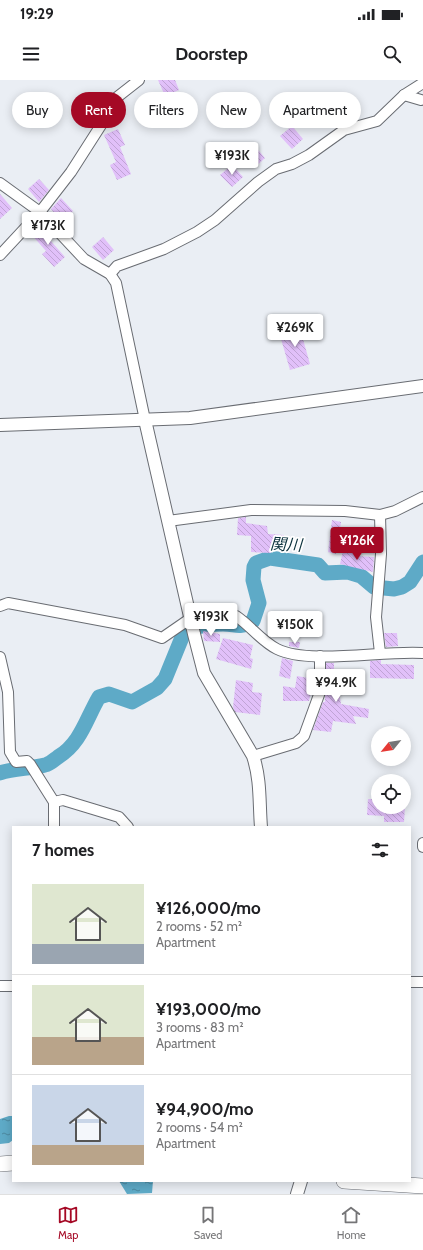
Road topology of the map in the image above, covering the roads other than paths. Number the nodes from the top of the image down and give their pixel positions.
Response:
1 (139, 80) edge
2 (423, 83) edge
3 (404, 95) junction
4 (421, 100) dead end
5 (0, 183) edge
6 (40, 212) junction
7 (0, 255) edge
8 (110, 274) junction
9 (423, 386) edge
10 (145, 420) junction
11 (0, 425) edge
12 (423, 497) edge
13 (380, 515) junction
14 (168, 521) junction
15 (0, 606) edge
16 (192, 625) junction
17 (380, 653) junction
18 (423, 653) edge
19 (320, 656) junction
20 (0, 657) edge
21 (254, 756) junction
22 (54, 802) junction
23 (54, 826) edge
24 (127, 826) edge
25 (261, 826) edge
26 (423, 844) edge
27 (423, 847) edge
28 (411, 982) edge
29 (423, 982) edge
30 (0, 986) edge
31 (12, 986) edge
32 (12, 1163) edge
33 (0, 1164) edge
34 (301, 1182) edge
35 (360, 1182) edge
36 (423, 1186) edge
37 (297, 1194) edge

1 - 6 street
2 - 3 street
3 - 4 street
3 - 8 street
5 - 6 street
6 - 7 street
6 - 8 street
8 - 10 street
9 - 10 street
10 - 11 street
10 - 14 street
12 - 13 street
13 - 14 street
13 - 17 street
14 - 16 street
15 - 16 street
16 - 19 street
16 - 21 street
17 - 18 street
17 - 19 street
19 - 21 street
20 - 22 street
21 - 25 street
22 - 23 street
22 - 24 street
26 - 27 street
28 - 29 street
30 - 31 street
32 - 33 main road
34 - 37 street
35 - 36 main road

